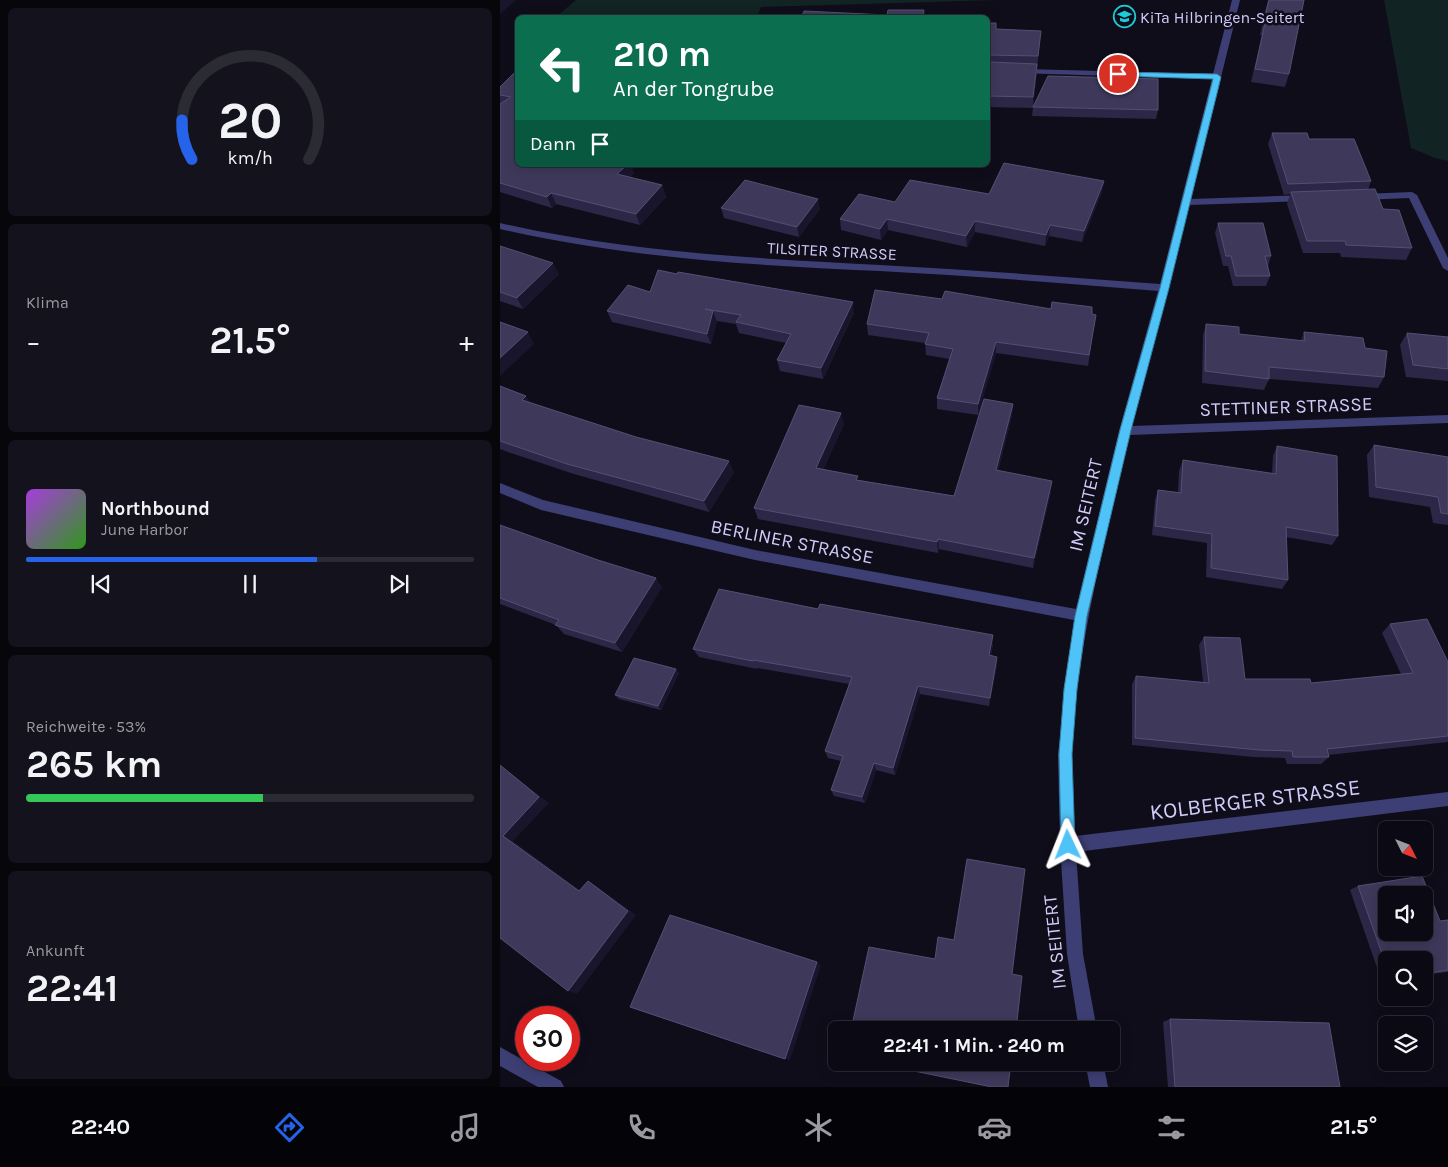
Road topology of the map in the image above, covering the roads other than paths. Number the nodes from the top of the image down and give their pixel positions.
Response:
1 (1236, 0) edge
2 (990, 70) edge
3 (1217, 77) junction
4 (1354, 197) edge
5 (1314, 198) edge
6 (1186, 202) junction
7 (500, 226) edge
8 (1448, 268) edge
9 (1164, 288) junction
10 (1448, 419) edge
11 (1125, 430) junction
12 (500, 488) edge
13 (1081, 616) junction
14 (1448, 799) edge
15 (1068, 845) junction
16 (1086, 1021) edge
17 (500, 1056) edge
18 (1096, 1071) edge
19 (556, 1087) edge
20 (1099, 1087) edge

1 - 3 street, IM SEITERT
2 - 3 street
3 - 6 street, IM SEITERT
4 - 8 street
5 - 6 street
6 - 9 street, IM SEITERT
7 - 9 street, TILSITER STRASSE
9 - 11 street, IM SEITERT
10 - 11 street, STETTINER STRASSE
11 - 13 street, IM SEITERT
12 - 13 street, BERLINER STRASSE
13 - 15 street, IM SEITERT
14 - 15 street, KOLBERGER STRASSE
15 - 16 street, IM SEITERT
17 - 19 street
18 - 20 street

